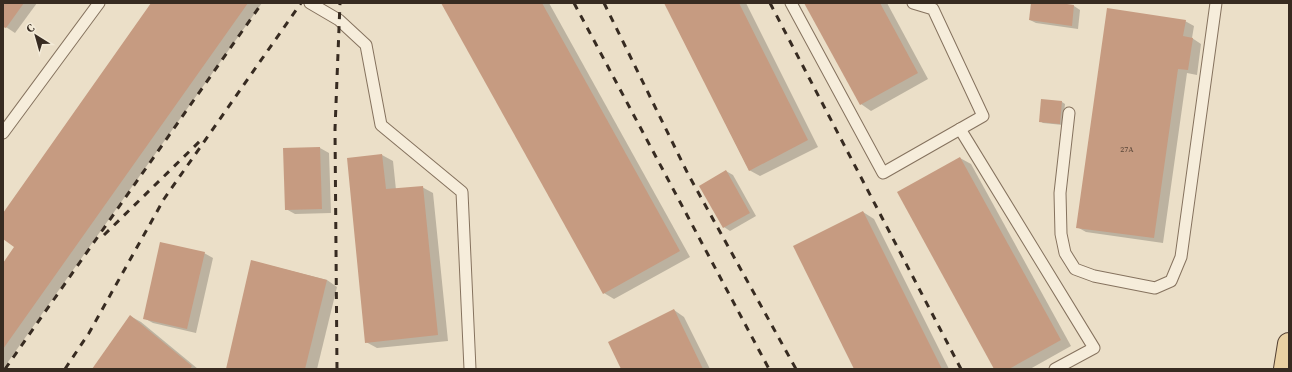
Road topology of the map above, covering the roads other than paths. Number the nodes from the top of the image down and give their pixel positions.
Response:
1 (99, 3) edge
2 (310, 3) edge
3 (791, 3) edge
4 (912, 3) edge
5 (1216, 3) edge
6 (1069, 113) dead end
7 (960, 129) junction
8 (3, 133) edge
9 (1289, 344) edge
10 (470, 369) edge
11 (1055, 369) edge
12 (1285, 369) edge

1 - 8 lane
2 - 10 lane
3 - 7 lane
4 - 7 lane
5 - 6 lane
7 - 11 lane
9 - 12 main road

